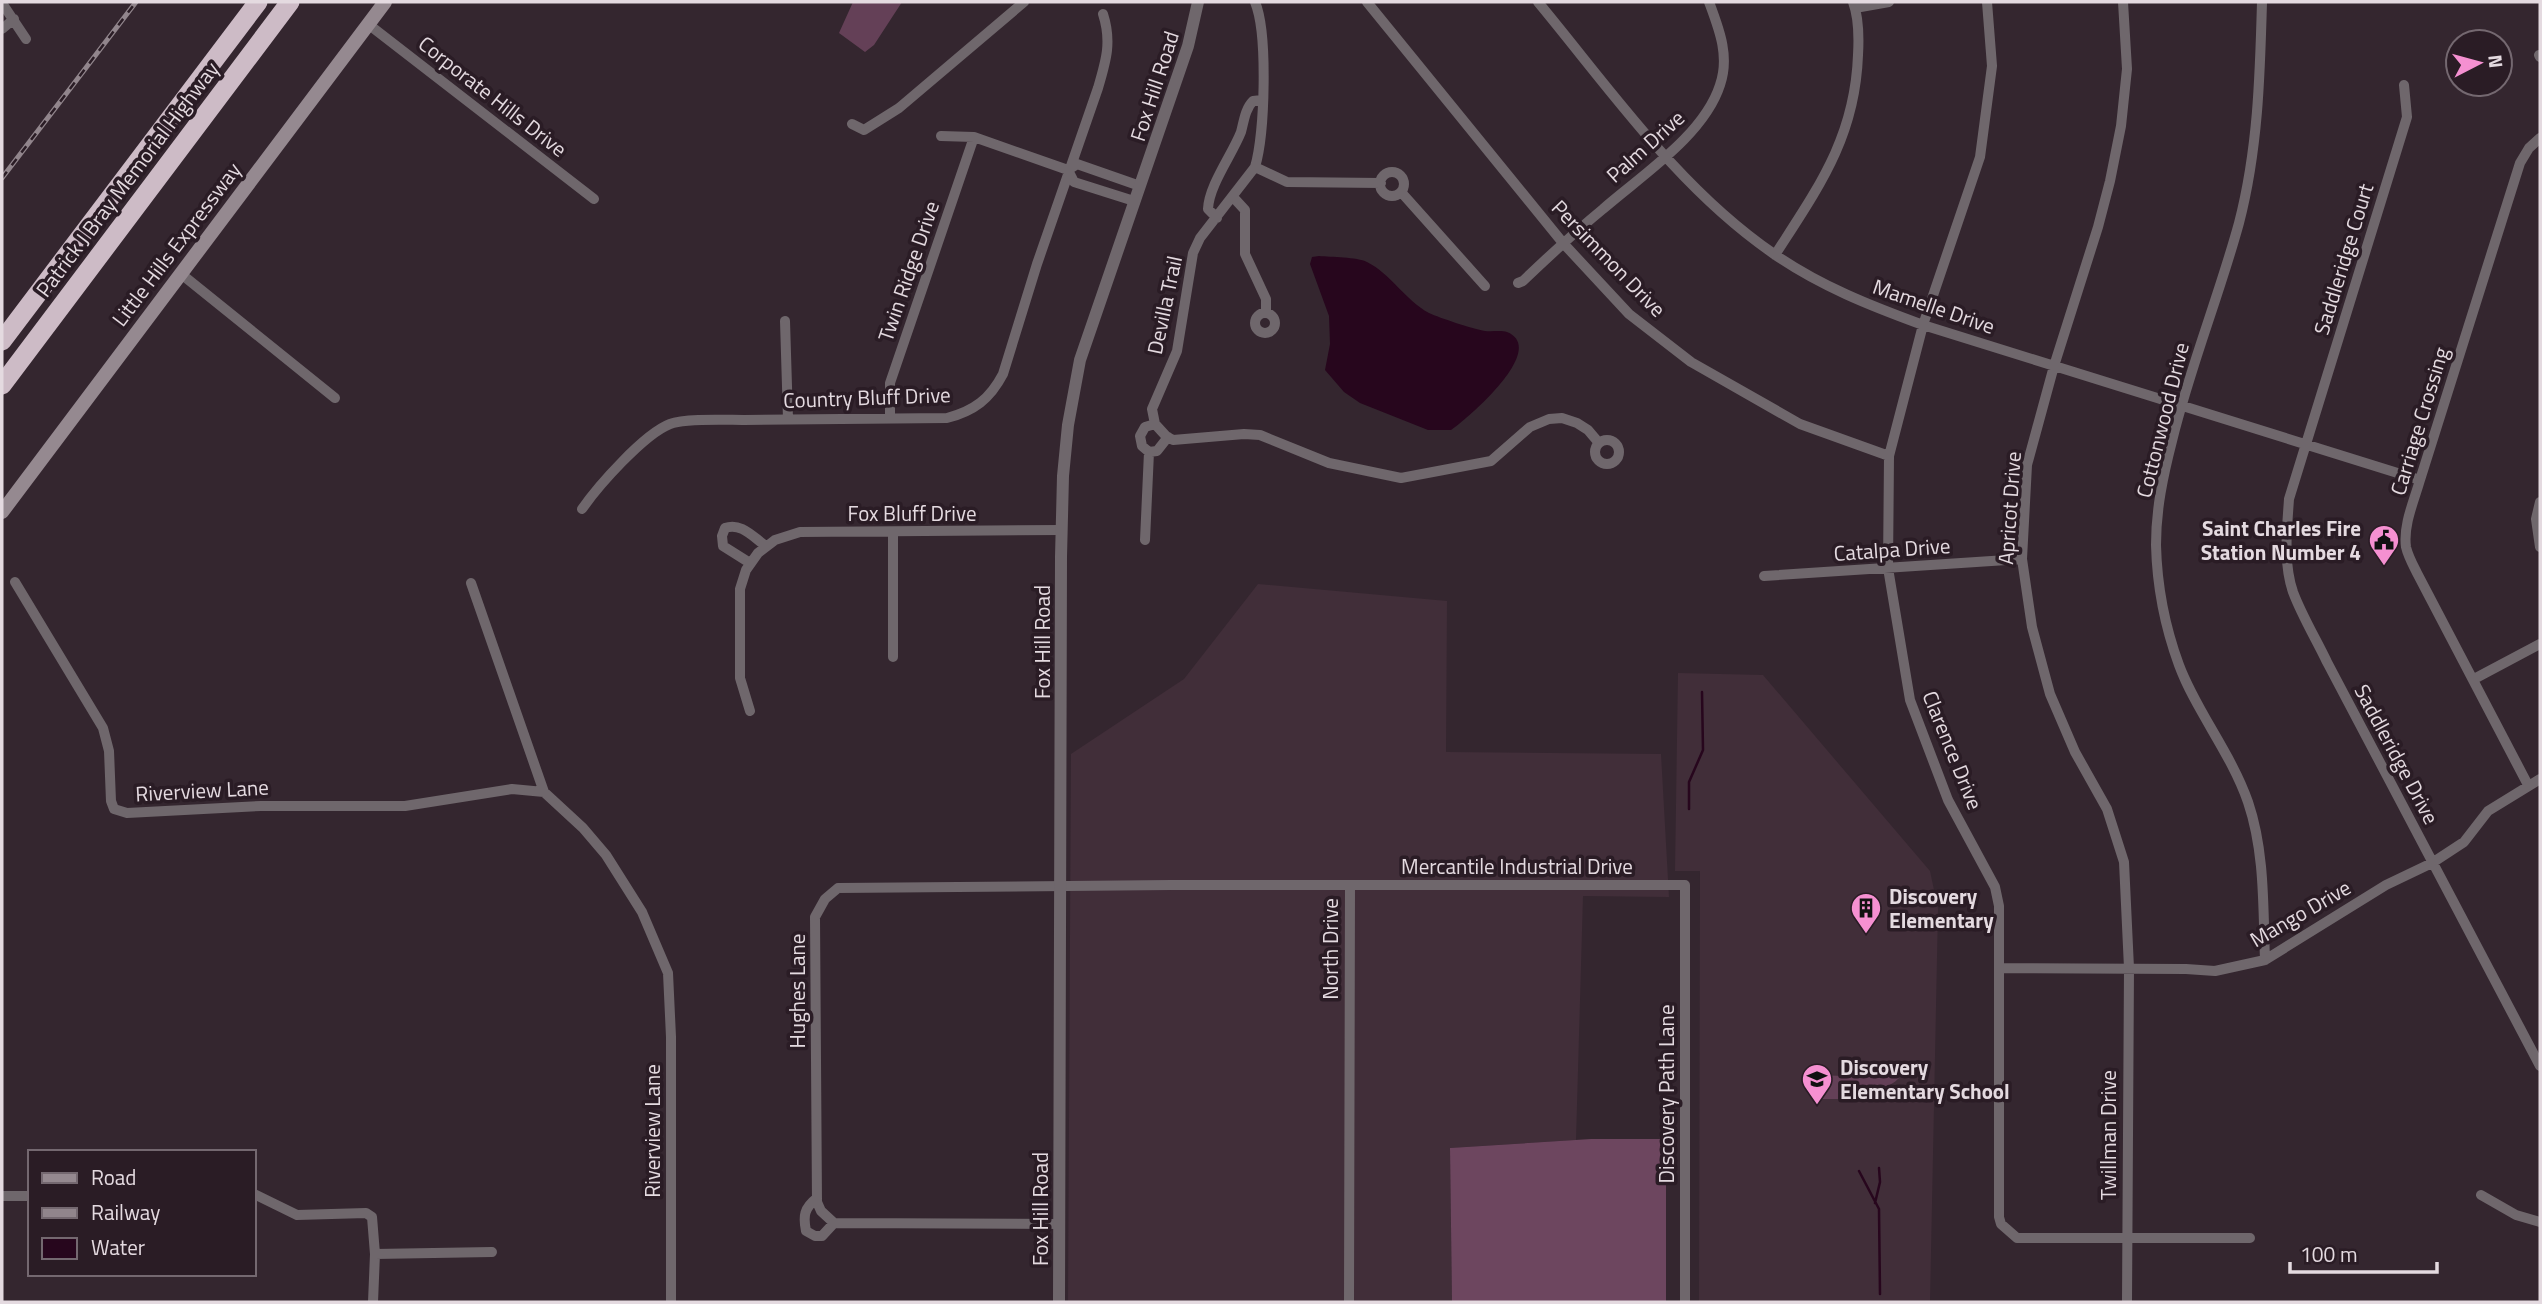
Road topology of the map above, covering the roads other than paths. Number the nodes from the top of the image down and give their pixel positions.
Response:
1 (258, 2) edge
2 (290, 2) edge
3 (385, 2) edge
4 (1024, 2) edge
5 (1198, 2) edge
6 (1255, 2) edge
7 (1367, 2) edge
8 (1538, 2) edge
9 (1709, 2) edge
10 (1889, 2) edge
11 (1987, 2) edge
12 (2123, 2) edge
13 (2262, 2) edge
14 (2, 4) edge
15 (1854, 5) edge
16 (1103, 14) dead end
17 (14, 19) junction
18 (368, 24) junction
19 (2, 29) edge
20 (26, 39) dead end
21 (2404, 85) dead end
22 (1262, 100) junction
23 (852, 124) dead end
24 (941, 136) dead end
25 (974, 138) junction
26 (2540, 138) edge
27 (1665, 156) junction
28 (1255, 167) junction
29 (1068, 170) junction
30 (1381, 183) junction
31 (1140, 186) junction
32 (1401, 192) junction
33 (1233, 197) junction
34 (594, 199) dead end
35 (1134, 201) junction
36 (1217, 218) junction
37 (1563, 243) junction
38 (1775, 255) junction
39 (180, 273) junction
40 (1518, 283) dead end
41 (1485, 286) dead end
42 (1266, 313) dead end
43 (785, 321) dead end
44 (1923, 325) junction
45 (2, 341) edge
46 (2054, 366) junction
47 (2, 385) edge
48 (335, 398) dead end
49 (2180, 405) junction
50 (890, 418) junction
51 (788, 419) junction
52 (1155, 424) junction
53 (1168, 437) junction
54 (1599, 443) dead end
55 (2305, 444) junction
56 (1149, 452) junction
57 (1889, 456) junction
58 (2420, 480) junction
59 (2540, 502) edge
60 (582, 509) dead end
61 (2, 512) edge
62 (1062, 530) junction
63 (893, 532) junction
64 (1145, 540) dead end
65 (766, 545) junction
66 (2540, 547) edge
67 (2022, 559) junction
68 (750, 563) junction
69 (1888, 568) junction
70 (1765, 576) dead end
71 (15, 582) dead end
72 (471, 583) dead end
73 (2540, 644) edge
74 (893, 657) dead end
75 (2474, 679) junction
76 (750, 711) dead end
77 (2540, 779) edge
78 (2528, 785) junction
79 (544, 792) junction
80 (2432, 863) junction
81 (1685, 885) joint
82 (1350, 886) junction
83 (1059, 887) junction
84 (2265, 960) junction
85 (2000, 968) junction
86 (2129, 968) junction
87 (2540, 1066) edge
88 (256, 1195) edge
89 (2481, 1195) dead end
90 (2, 1196) edge
91 (28, 1196) edge
92 (817, 1198) junction
93 (2540, 1222) edge
94 (834, 1223) junction
95 (1059, 1224) junction
96 (2126, 1238) junction
97 (2250, 1238) dead end
98 (492, 1252) dead end
99 (375, 1254) junction
100 (373, 1302) edge
101 (671, 1302) edge
102 (1059, 1302) edge
103 (1349, 1302) edge
104 (1685, 1302) edge
105 (2127, 1302) edge

1 - 45 highway, Patrick J Bray Memorial Highway
2 - 47 highway, Patrick J Bray Memorial Highway
3 - 18 main road, Little Hills Expressway
4 - 23 street
5 - 31 street, Fox Hill Road
6 - 22 street, Devilla Trail
7 - 37 street, Persimmon Drive
8 - 27 street, Mamelle Drive
9 - 27 street, Palm Drive
10 - 15 street
11 - 44 street, Clarence Drive
12 - 46 street, Apricot Drive
13 - 49 street, Cottonwood Drive
14 - 17 street
15 - 38 street
16 - 29 street, Country Bluff Drive
17 - 19 street
17 - 20 street
18 - 34 street, Corporate Hills Drive
18 - 39 main road, Little Hills Expressway
21 - 55 street, Saddleridge Court
22 - 28 street, Devilla Trail
22 - 36 street
24 - 25 street
25 - 29 street
25 - 50 street, Twin Ridge Drive
26 - 58 street, Carriage Crossing
27 - 37 street, Palm Drive
27 - 38 street, Mamelle Drive
28 - 30 street
28 - 33 street, Devilla Trail
29 - 31 street
29 - 35 street
29 - 50 street, Country Bluff Drive
30 - 32 street
30 - 32 street
31 - 35 street, Fox Hill Road
32 - 41 street
33 - 36 street, Devilla Trail
33 - 42 street
35 - 62 street, Fox Hill Road
36 - 52 street, Devilla Trail
37 - 40 street, Palm Drive
37 - 57 street, Persimmon Drive
38 - 44 street, Mamelle Drive
39 - 48 street
39 - 61 main road, Little Hills Expressway
43 - 51 street
44 - 46 street, Mamelle Drive
44 - 57 street, Clarence Drive
46 - 49 street, Mamelle Drive
46 - 67 street, Apricot Drive
49 - 55 street, Mamelle Drive
49 - 84 street, Cottonwood Drive
50 - 51 street, Country Bluff Drive
51 - 60 street, Country Bluff Drive
52 - 53 street
52 - 56 street
53 - 54 street
53 - 56 street
55 - 58 street, Mamelle Drive
55 - 80 street, Saddleridge Drive
56 - 64 street
57 - 69 street, Clarence Drive
58 - 75 street, Carriage Crossing
59 - 66 street
62 - 63 street, Fox Bluff Drive
62 - 83 street, Fox Hill Road
63 - 65 street, Fox Bluff Drive
63 - 74 street
65 - 68 street, Fox Bluff Drive
65 - 68 street
67 - 69 street, Catalpa Drive
67 - 86 street, Apricot Drive
68 - 76 street, Fox Bluff Drive
69 - 70 street, Catalpa Drive
69 - 85 street, Clarence Drive
71 - 79 street, Riverview Lane
72 - 79 street, Riverview Lane
73 - 75 street
75 - 78 street, Carriage Crossing
77 - 78 street, Mango Drive
78 - 80 street, Mango Drive
79 - 101 street, Riverview Lane
80 - 84 street, Mango Drive
80 - 87 street, Saddleridge Drive
81 - 82 street, Mercantile Industrial Drive
81 - 104 street, Discovery Path Lane
82 - 83 street, North Drive
82 - 103 street, North Drive
83 - 92 street, Hughes Lane
83 - 95 street, Fox Hill Road
84 - 86 street, Mango Drive
85 - 86 street, Mango Drive
85 - 96 street, Clarence Drive
86 - 96 street, Twillman Drive
88 - 99 street
89 - 93 street
90 - 91 street
92 - 94 street
92 - 94 street, Hughes Lane
94 - 95 street, Hughes Lane
95 - 102 street, Fox Hill Road
96 - 97 street, Clarence Drive
96 - 105 street, Twillman Drive
98 - 99 street
99 - 100 street

